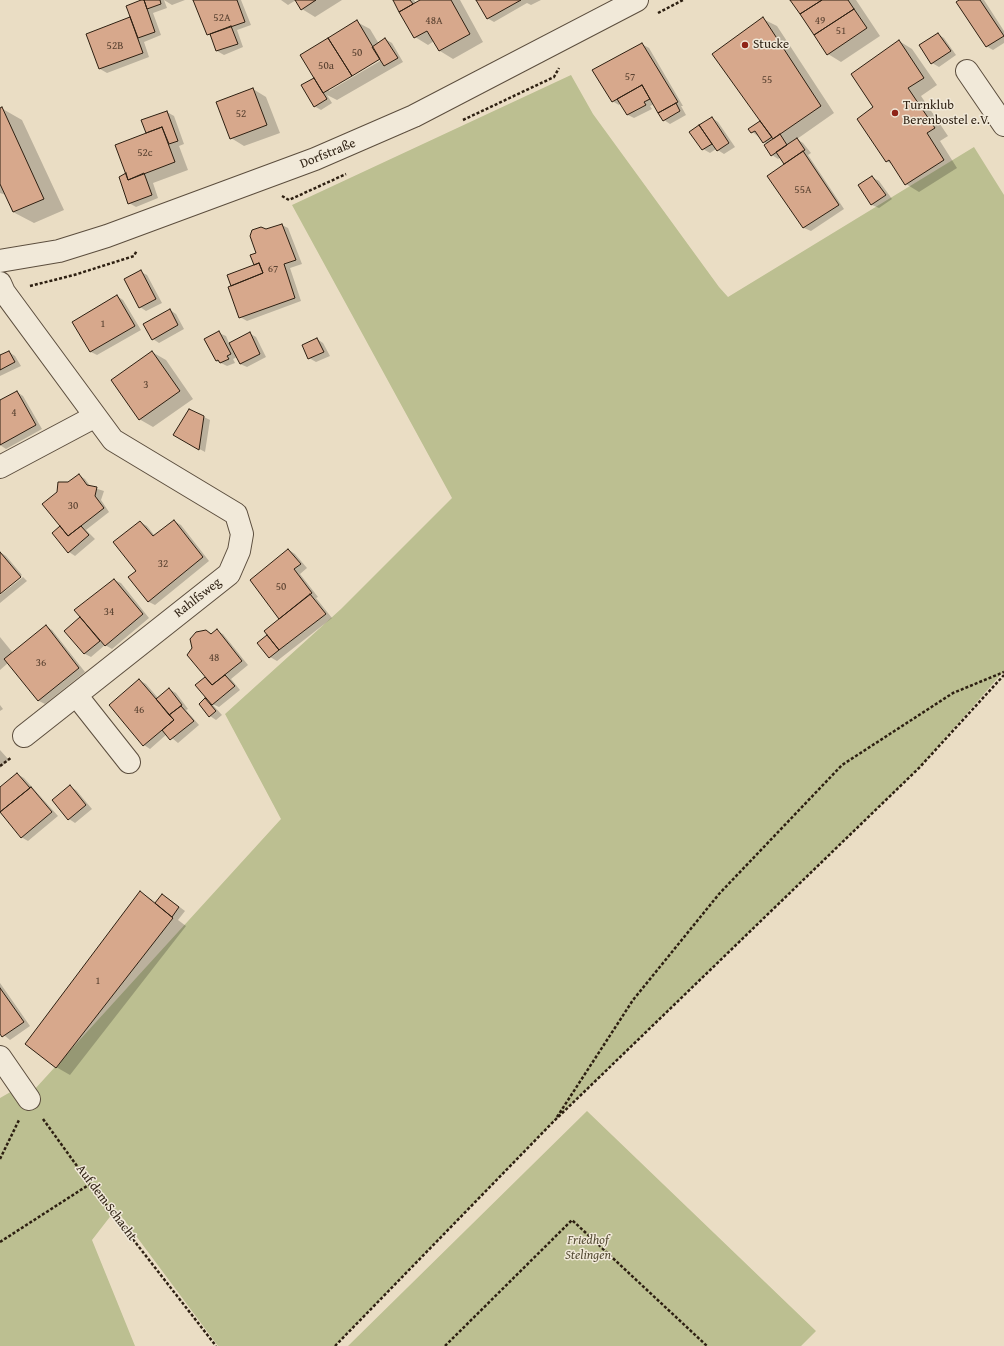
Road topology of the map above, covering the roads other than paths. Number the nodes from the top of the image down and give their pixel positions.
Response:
1 (637, 0) edge
2 (967, 71) dead end
3 (1004, 125) edge
4 (0, 261) edge
5 (0, 283) edge
6 (94, 417) junction
7 (0, 467) edge
8 (76, 695) junction
9 (24, 736) dead end
10 (129, 762) dead end
11 (0, 1057) edge
12 (29, 1099) road end

1 - 4 street, Dorfstraße
2 - 3 street
5 - 6 street, Rahlfsweg
6 - 7 street
6 - 8 street, Rahlfsweg
8 - 9 street, Rahlfsweg
8 - 10 street
11 - 12 street

